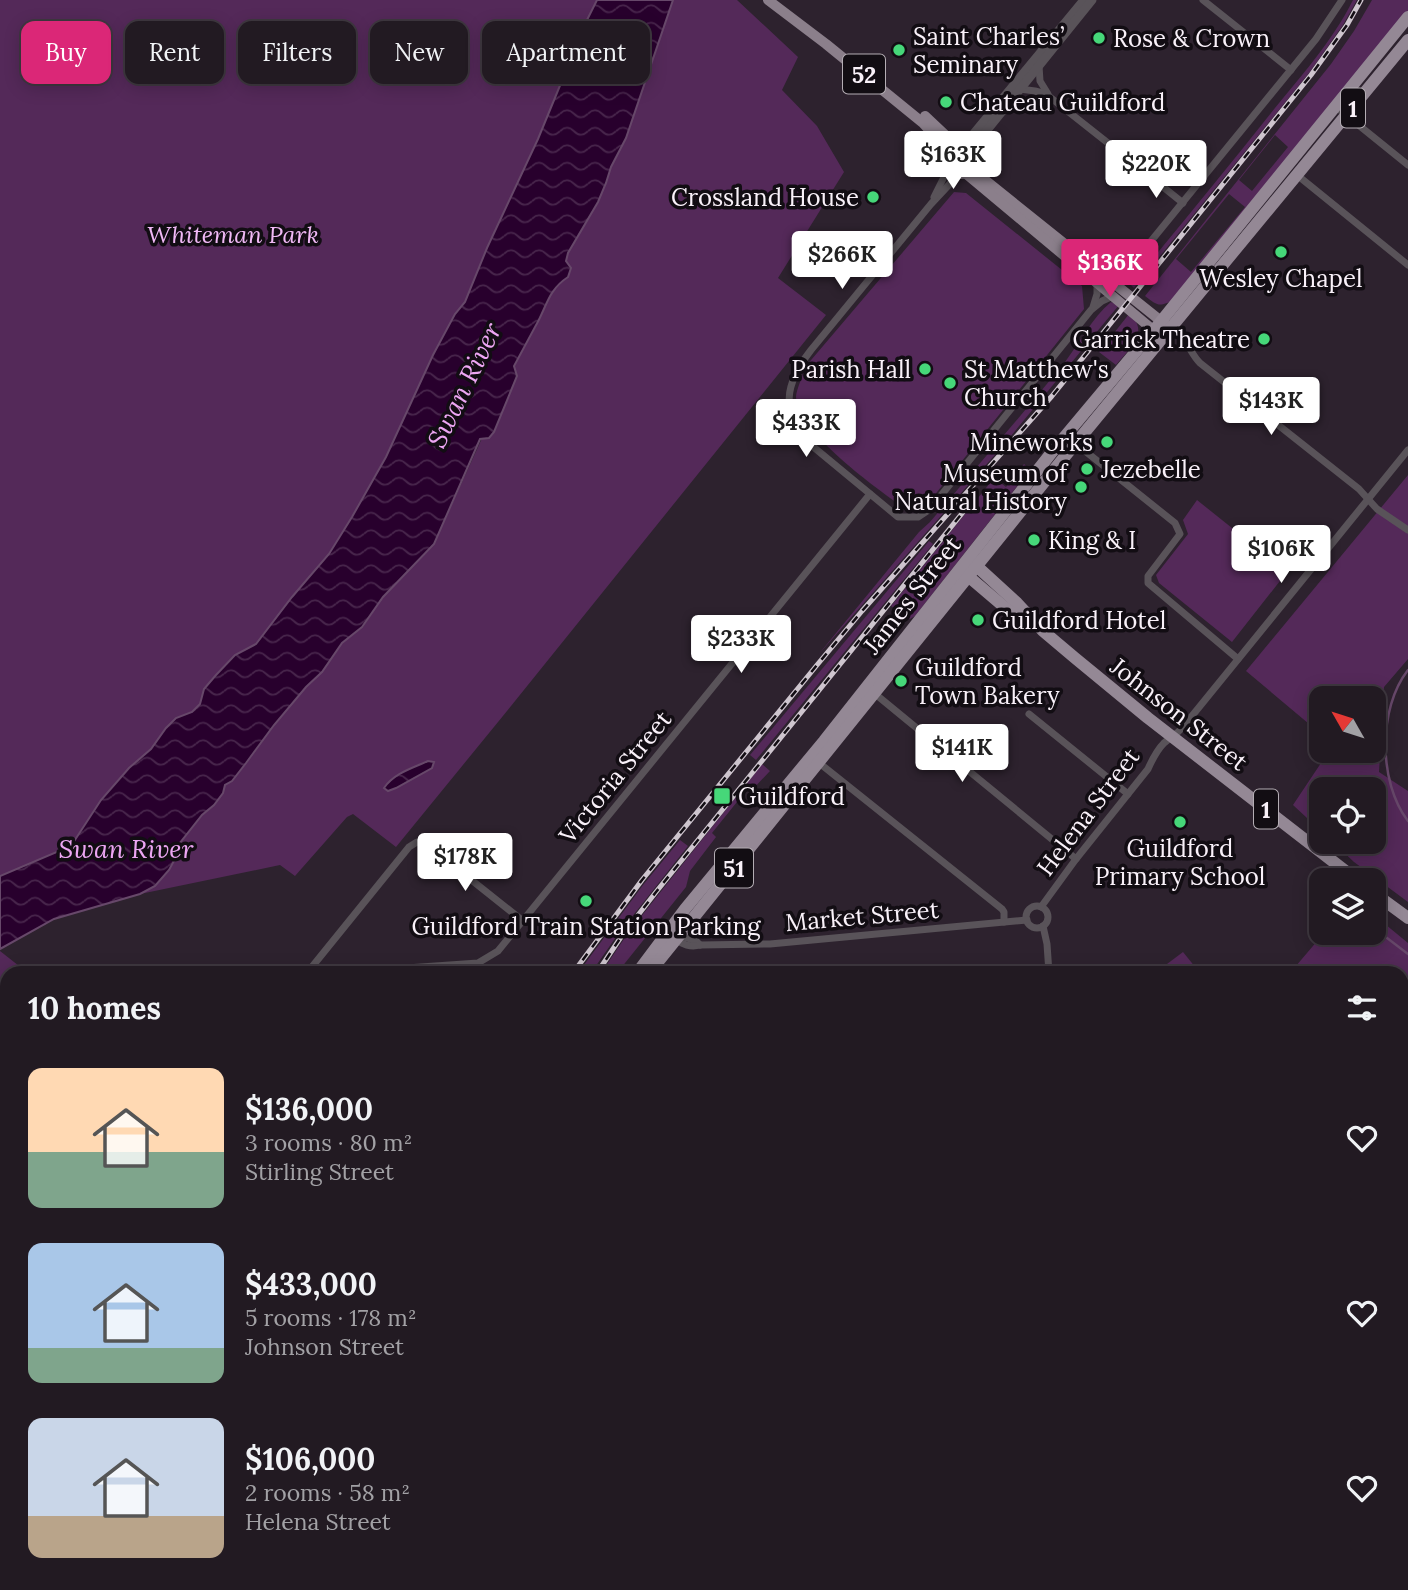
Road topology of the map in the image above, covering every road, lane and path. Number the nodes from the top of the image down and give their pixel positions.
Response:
1 (768, 0) edge
2 (777, 0) edge
3 (1084, 0) edge
4 (1092, 0) edge
5 (1203, 0) edge
6 (1342, 0) edge
7 (1408, 17) edge
8 (1408, 40) edge
9 (1039, 66) junction
10 (1291, 70) junction
11 (1020, 89) junction
12 (1054, 99) junction
13 (1335, 106) junction
14 (1346, 116) junction
15 (1113, 147) dead end
16 (961, 149) junction
17 (948, 163) junction
18 (1408, 165) edge
19 (967, 168) junction
20 (1147, 174) dead end
21 (1297, 176) junction
22 (1183, 203) junction
23 (931, 204) junction
24 (1408, 265) edge
25 (1097, 283) junction
26 (1116, 284) junction
27 (1113, 296) junction
28 (1091, 310) junction
29 (1162, 329) junction
30 (1070, 440) junction
31 (1408, 450) edge
32 (870, 494) junction
33 (1368, 499) junction
34 (1408, 530) edge
35 (968, 567) junction
36 (1238, 659) junction
37 (870, 690) junction
38 (1030, 714) dead end
39 (1174, 737) junction
40 (819, 763) junction
41 (802, 767) junction
42 (1128, 794) junction
43 (1076, 859) junction
44 (736, 864) junction
45 (1342, 868) edge
46 (695, 896) junction
47 (1386, 902) edge
48 (1041, 907) junction
49 (1408, 918) edge
50 (1027, 920) junction
51 (523, 921) junction
52 (1004, 922) junction
53 (1043, 926) junction
54 (672, 935) junction
55 (313, 966) edge
56 (435, 966) edge
57 (643, 966) edge
58 (653, 966) edge
59 (1049, 966) edge

1 - 17 main road, 52
2 - 16 main road, 52
3 - 16 street
4 - 9 street
5 - 10 street
6 - 10 street
7 - 13 highway, James Street / 1
8 - 14 highway, James Street / 1
9 - 11 street
9 - 12 street
10 - 22 street
11 - 12 street
11 - 19 street
12 - 15 street
13 - 14 street
13 - 29 highway, James Street / 1
14 - 18 street
14 - 21 highway, James Street / 1
16 - 17 main road
16 - 19 main road, 52
17 - 19 main road, 52
17 - 23 street
19 - 23 street
19 - 25 main road, 52
19 - 26 main road, 52
20 - 22 street
21 - 24 street
21 - 29 highway, James Street / 1
22 - 26 street
23 - 32 street
25 - 27 main road, 52
25 - 28 street
26 - 29 main road, 52
27 - 28 street
27 - 29 main road, 52
28 - 32 street
29 - 30 highway, James Street / 1
29 - 33 street
30 - 35 highway, James Street / 1
30 - 36 street
31 - 33 street, Helena Street
32 - 51 street, Victoria Street
33 - 34 street
33 - 36 street, Helena Street
35 - 37 highway, James Street / 51
35 - 39 highway, Johnson Street / 1
36 - 39 street, Helena Street
37 - 40 highway, James Street / 51
37 - 41 highway, James Street / 51
37 - 43 street
38 - 42 street
39 - 42 street, Helena Street
39 - 45 highway, Johnson Street / 1
40 - 41 street
40 - 44 highway, James Street / 51
40 - 52 street
41 - 46 highway, James Street / 51
42 - 43 street, Helena Street
43 - 48 street, Helena Street
44 - 46 highway
44 - 54 highway, James Street / 51
46 - 54 highway, James Street / 51
47 - 49 highway
48 - 50 street
48 - 53 street
50 - 52 street, Market Street
50 - 53 street
51 - 55 street
51 - 56 street
52 - 54 street, Market Street
53 - 59 street
54 - 57 highway, James Street / 51
54 - 58 highway, James Street / 51

